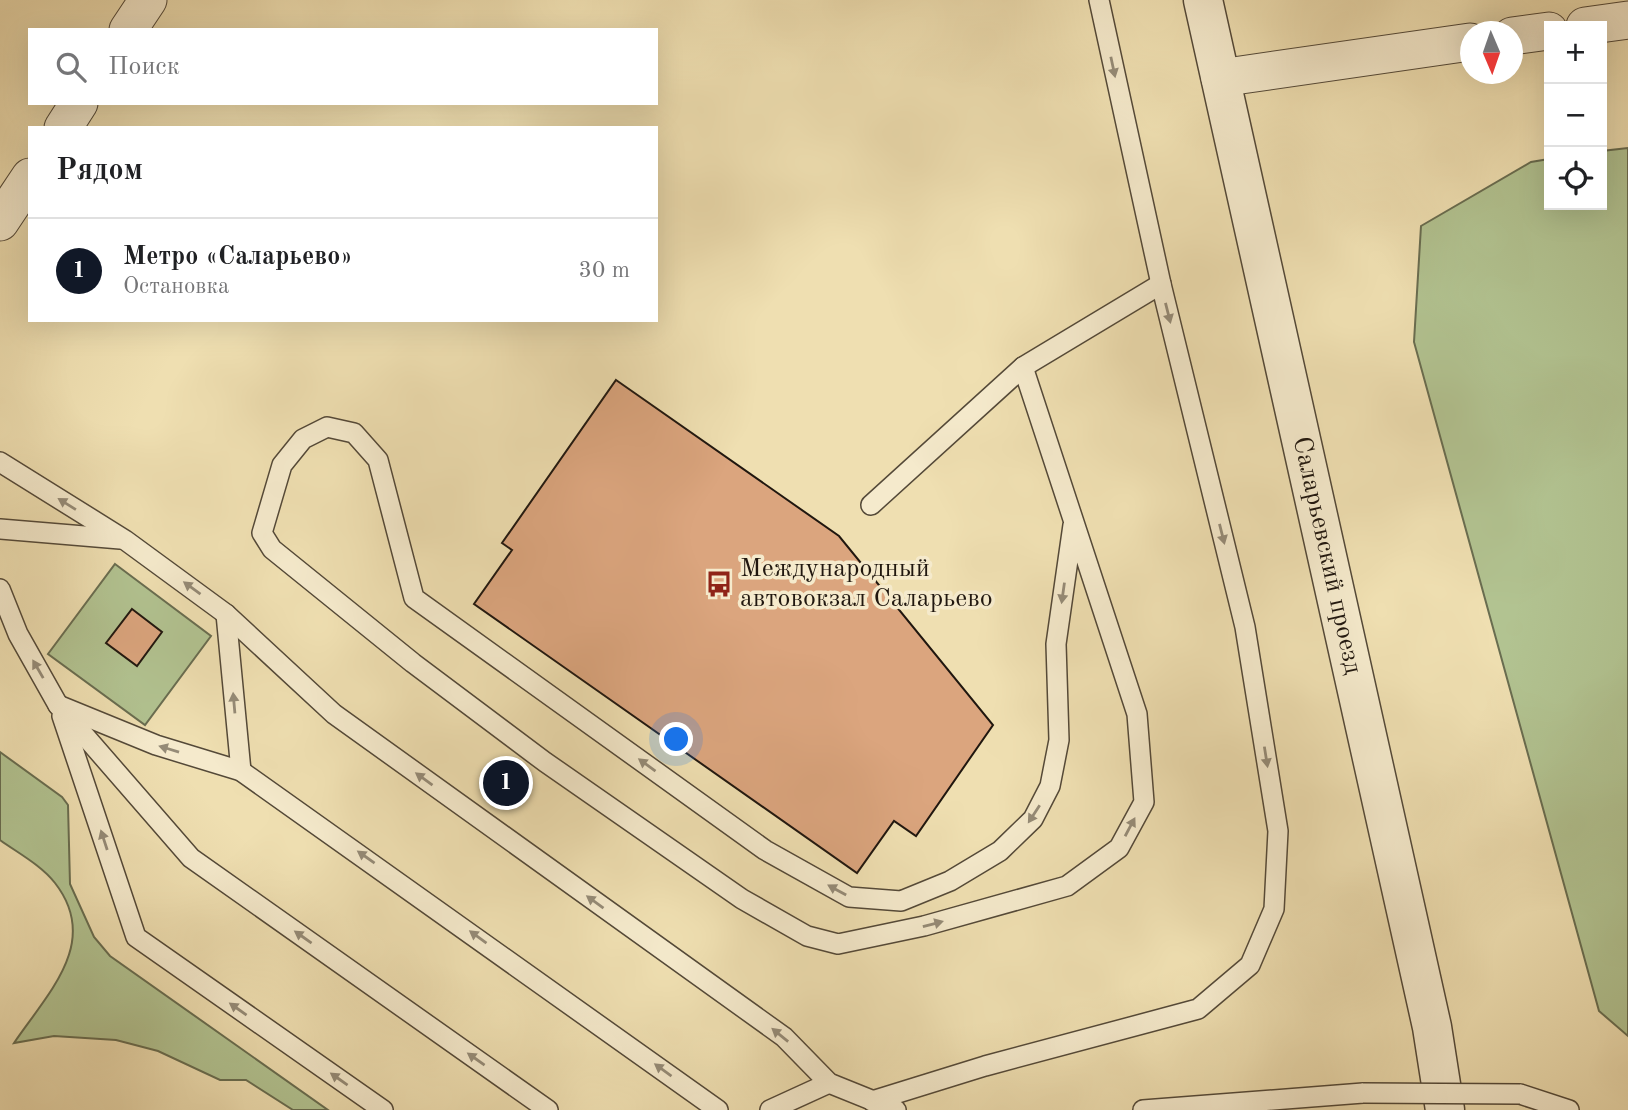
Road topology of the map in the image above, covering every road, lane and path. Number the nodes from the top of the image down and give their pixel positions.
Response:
1 (148, 0) edge
2 (1099, 0) edge
3 (1203, 0) edge
4 (1628, 20) edge
5 (1607, 23) edge
6 (129, 28) edge
7 (1544, 32) edge
8 (1523, 35) edge
9 (1460, 44) edge
10 (1220, 78) junction
11 (78, 105) edge
12 (64, 126) edge
13 (28, 180) edge
14 (0, 222) edge
15 (1161, 284) junction
16 (1023, 367) junction
17 (0, 462) edge
18 (871, 505) dead end
19 (1073, 525) junction
20 (0, 529) edge
21 (125, 540) junction
22 (0, 589) edge
23 (226, 614) junction
24 (0, 623) edge
25 (18, 634) junction
26 (58, 705) junction
27 (241, 771) junction
28 (829, 1083) junction
29 (872, 1101) junction
30 (383, 1110) edge
31 (548, 1110) edge
32 (718, 1110) edge
33 (770, 1110) edge
34 (896, 1110) edge
35 (1143, 1110) edge
36 (1445, 1110) edge
37 (1569, 1110) edge

1 - 6 street
2 -> 15 lane
3 - 10 street, Саларьевский проезд
4 - 5 street
7 - 8 street
9 - 10 street
10 - 36 street, Саларьевский проезд
11 - 12 street
13 - 14 street
15 - 16 lane
15 -> 29 lane
16 - 18 lane
16 - 19 lane
21 -> 17 lane
19 -> 19 lane
20 - 21 lane
23 -> 21 lane
22 - 25 lane
27 -> 23 lane
28 -> 23 lane
24 - 25 lane
26 -> 25 lane
27 -> 26 lane
30 -> 26 lane
31 -> 26 lane
32 -> 27 lane
28 - 29 lane
28 - 33 lane
29 - 34 lane
35 - 37 lane, bridge

